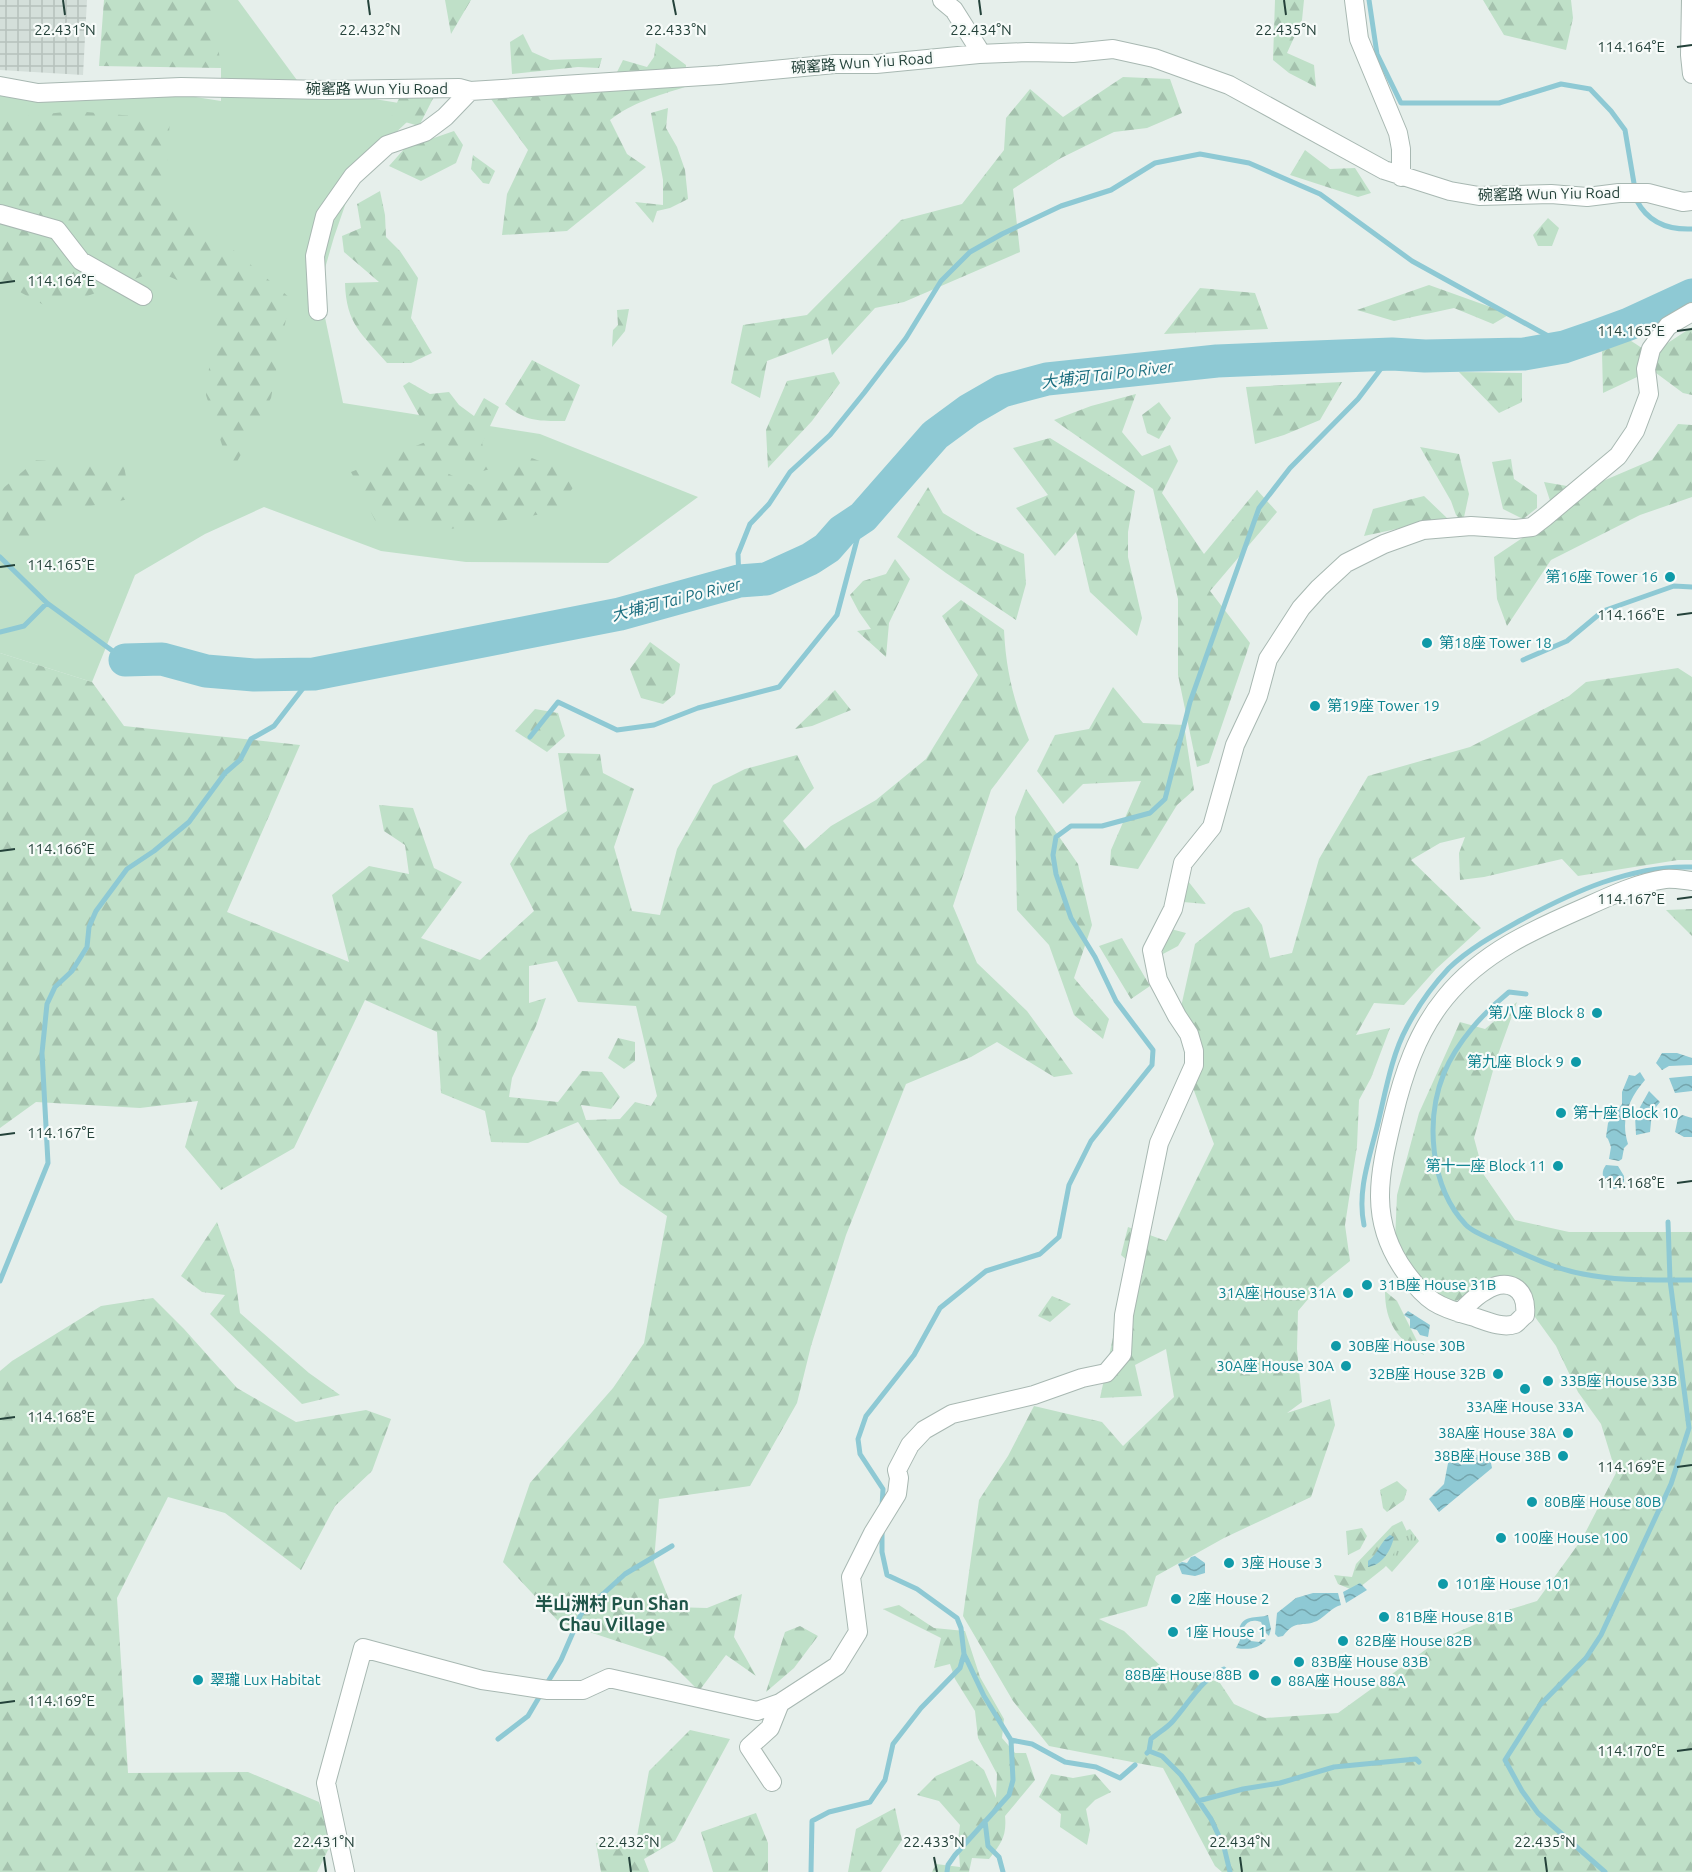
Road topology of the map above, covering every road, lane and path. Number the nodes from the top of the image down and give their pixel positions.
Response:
1 (942, 0) edge
2 (1354, 0) edge
3 (1690, 0) edge
4 (980, 54) junction
5 (1692, 74) edge
6 (0, 86) edge
7 (470, 91) junction
8 (1401, 177) junction
9 (1692, 201) edge
10 (0, 214) edge
11 (144, 296) dead end
12 (318, 311) dead end
13 (1692, 312) edge
14 (1692, 881) edge
15 (1459, 1313) dead end
16 (780, 1703) junction
17 (772, 1782) dead end
18 (345, 1872) edge

1 - 4 street
2 - 8 street
3 - 5 street
4 - 7 street, 碗窰路 Wun Yiu Road
4 - 8 street, 碗窰路 Wun Yiu Road
6 - 7 street, 碗窰路 Wun Yiu Road
7 - 12 street
8 - 9 street, 碗窰路 Wun Yiu Road
10 - 11 street
13 - 16 street
14 - 15 street
16 - 17 street
16 - 18 street

